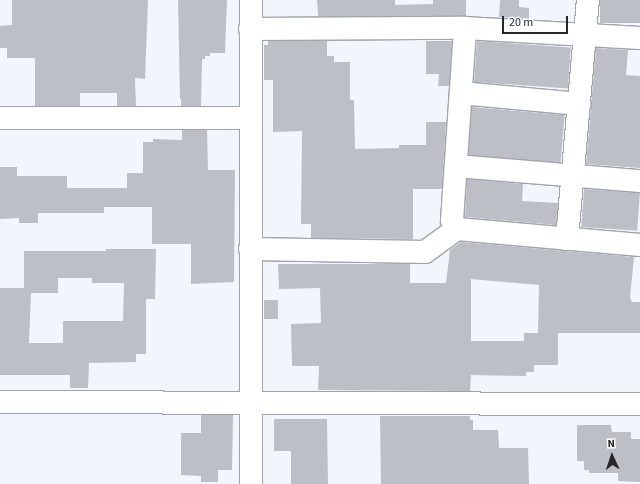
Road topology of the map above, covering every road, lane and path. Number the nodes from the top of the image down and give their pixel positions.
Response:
1 (251, 0) edge
2 (588, 0) edge
3 (465, 28) junction
4 (250, 29) junction
5 (585, 34) junction
6 (640, 38) edge
7 (461, 93) junction
8 (579, 104) junction
9 (0, 118) edge
10 (250, 118) junction
11 (456, 166) junction
12 (572, 176) junction
13 (640, 181) edge
14 (457, 229) junction
15 (567, 238) junction
16 (640, 245) edge
17 (250, 249) junction
18 (0, 402) edge
19 (251, 403) junction
20 (640, 404) edge
21 (251, 484) edge

1 - 4 street
2 - 5 street
3 - 4 street
3 - 5 street
3 - 7 street
4 - 10 street
5 - 6 street
5 - 8 street
7 - 8 street
7 - 11 street
8 - 12 street
9 - 10 street
10 - 17 street
11 - 12 street
11 - 14 street
12 - 13 street
12 - 15 street
14 - 15 street
14 - 17 street
15 - 16 street
17 - 19 street
18 - 19 street
19 - 20 street
19 - 21 street

